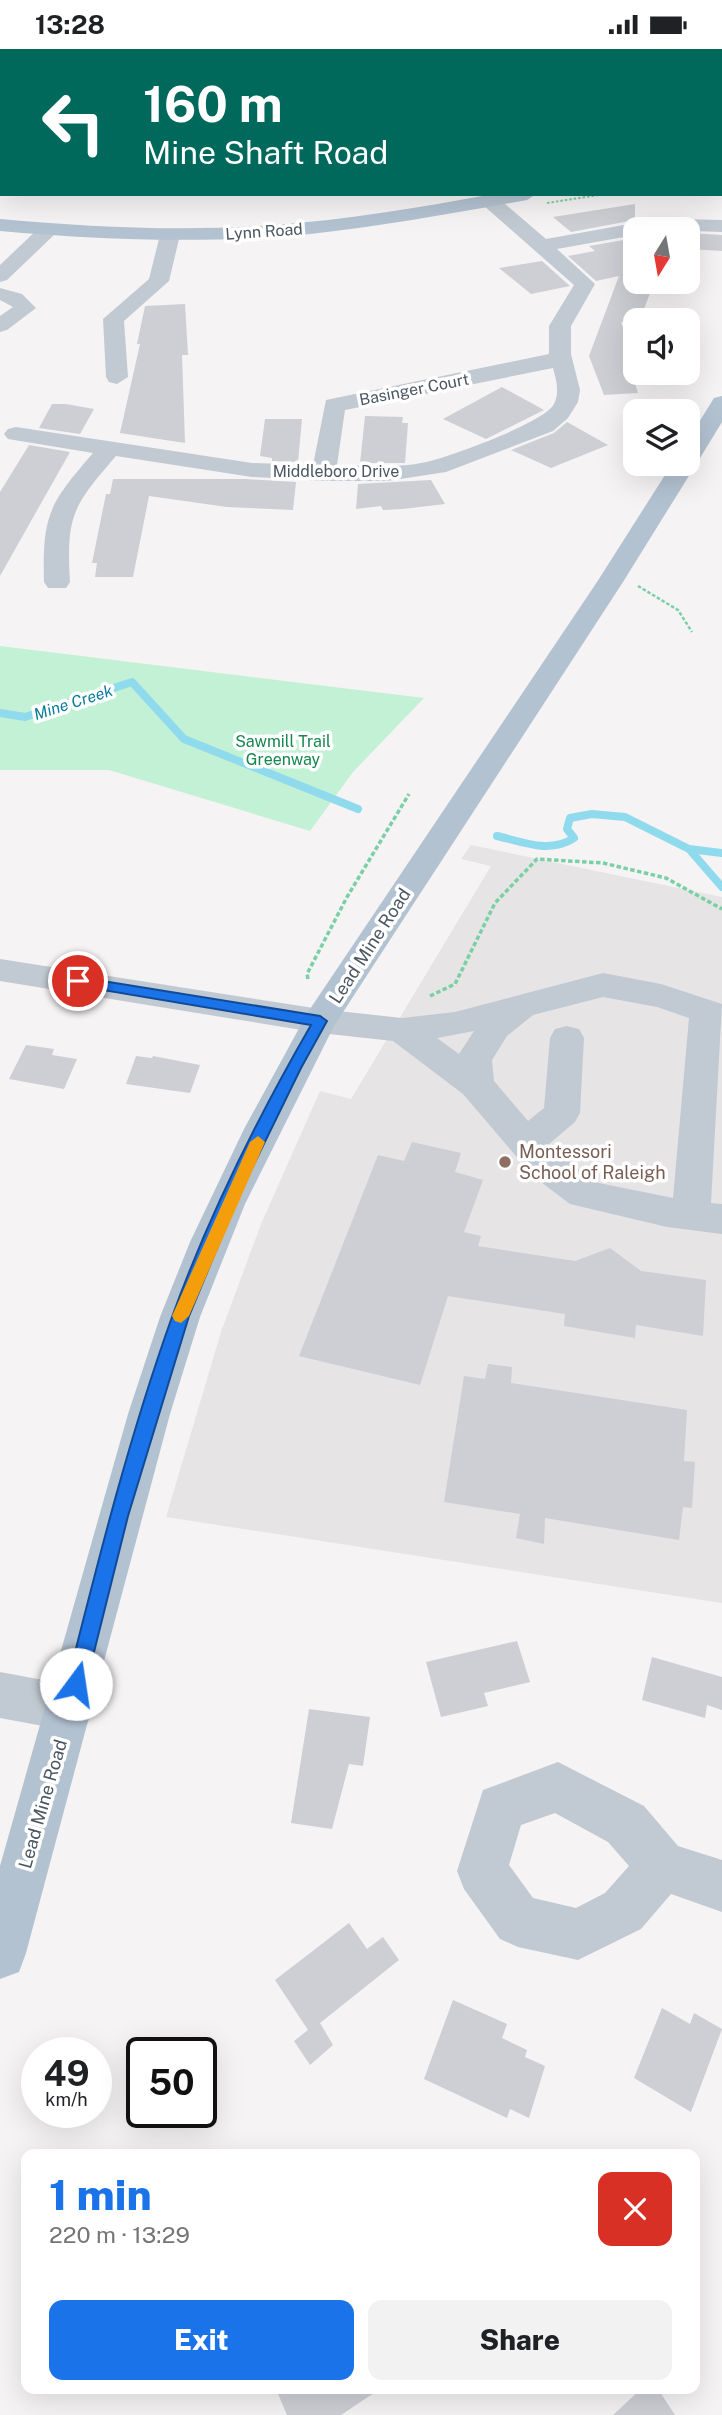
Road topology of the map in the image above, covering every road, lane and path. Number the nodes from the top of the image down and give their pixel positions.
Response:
1 (577, 196) edge
2 (535, 199) edge
3 (490, 201) junction
4 (0, 225) edge
5 (700, 226) edge
6 (722, 226) edge
7 (48, 230) junction
8 (623, 231) edge
9 (170, 235) junction
10 (541, 246) junction
11 (0, 276) edge
12 (0, 294) edge
13 (0, 326) edge
14 (563, 361) junction
15 (117, 377) dead end
16 (722, 403) edge
17 (16, 434) dead end
18 (700, 439) edge
19 (110, 448) junction
20 (324, 474) junction
21 (676, 476) edge
22 (57, 582) dead end
23 (610, 582) junction
24 (692, 632) dead end
25 (409, 794) dead end
26 (722, 909) edge
27 (0, 969) edge
28 (308, 979) dead end
29 (524, 1005) junction
30 (715, 1013) edge
31 (412, 1015) junction
32 (320, 1021) junction
33 (567, 1038) dead end
34 (476, 1085) junction
35 (526, 1143) junction
36 (706, 1217) edge
37 (0, 1695) edge
38 (70, 1708) junction
39 (662, 1866) dead end
40 (722, 1886) edge
41 (0, 1953) edge

1 - 2 path
2 - 3 main road, Lynn Road
3 - 9 main road, Lynn Road
3 - 10 street, Middleboro Drive
4 - 7 main road, Lynn Road
5 - 6 street
7 - 9 main road, Lynn Road
7 - 11 street
8 - 10 street
9 - 15 street
10 - 14 street, Middleboro Drive
12 - 13 street
14 - 20 street, Basinger Court
14 - 20 street, Middleboro Drive
16 - 18 main road
17 - 19 street, Middleboro Drive
19 - 20 street, Middleboro Drive
19 - 22 street
21 - 23 main road, Lead Mine Road
23 - 24 path
23 - 32 main road, Lead Mine Road
25 - 28 path
26 - 31 path
27 - 32 street
29 - 30 street
29 - 31 street
29 - 34 street
30 - 36 street
31 - 32 street
31 - 34 street
32 - 38 main road, Lead Mine Road
33 - 35 street
34 - 35 street
35 - 36 street
37 - 38 street
38 - 41 main road, Lead Mine Road
39 - 40 street

